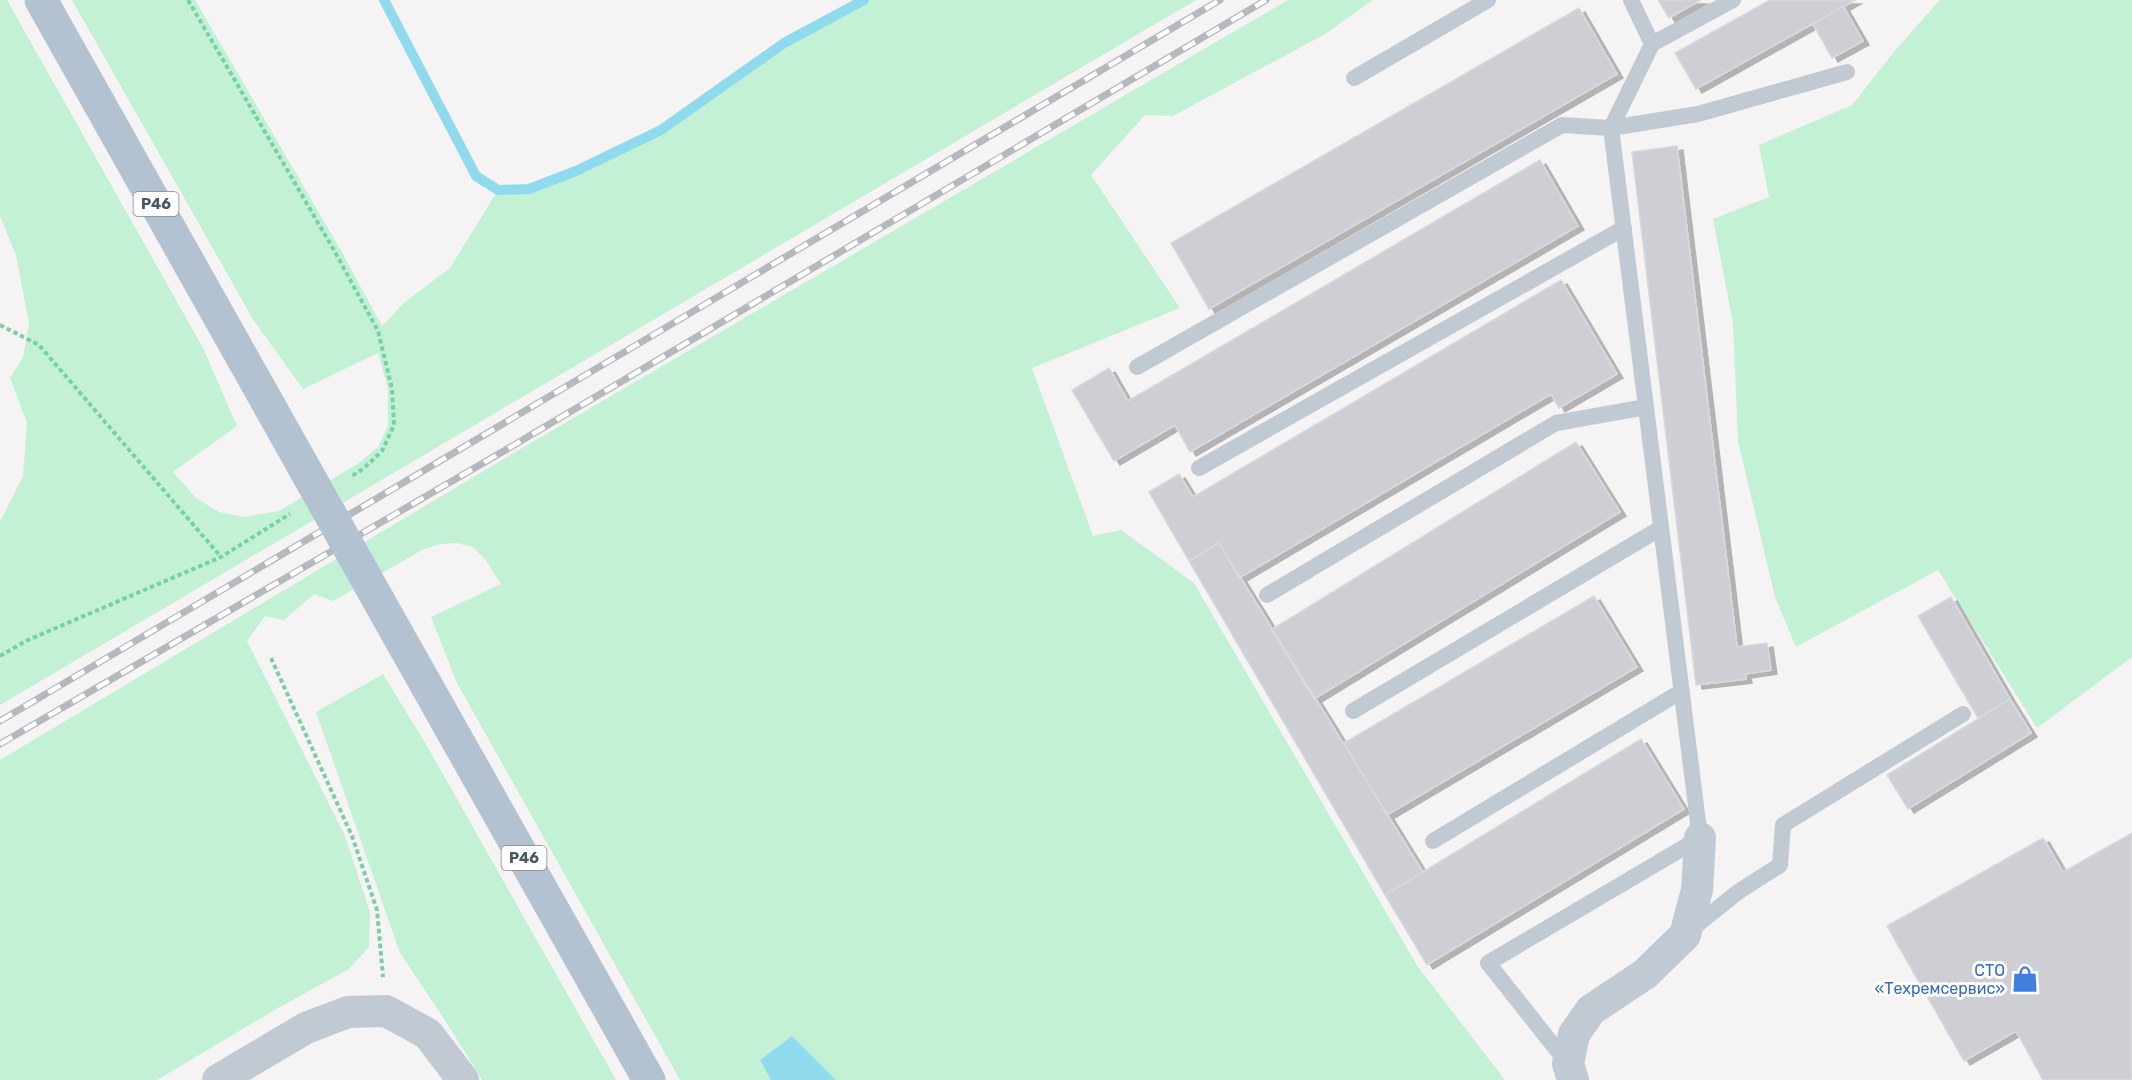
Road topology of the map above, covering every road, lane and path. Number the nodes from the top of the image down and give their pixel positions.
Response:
1 (41, 0) edge
2 (188, 0) edge
3 (1488, 0) edge
4 (1630, 0) edge
5 (1732, 0) edge
6 (1653, 44) junction
7 (1847, 72) dead end
8 (1354, 78) dead end
9 (1611, 128) junction
10 (1624, 228) junction
11 (0, 326) edge
12 (1137, 367) dead end
13 (1646, 408) junction
14 (1199, 468) dead end
15 (343, 482) dead end
16 (292, 513) dead end
17 (1661, 528) junction
18 (221, 557) junction
19 (1268, 595) dead end
20 (0, 656) edge
21 (271, 658) dead end
22 (1682, 692) junction
23 (1353, 711) dead end
24 (1963, 714) dead end
25 (1700, 838) junction
26 (1433, 841) dead end
27 (1684, 935) junction
28 (386, 1011) junction
29 (1571, 1072) edge
30 (218, 1080) edge
31 (463, 1080) edge
32 (649, 1080) edge

1 - 32 main road, Р46, bridge
2 - 15 path
3 - 8 lane
4 - 6 lane
5 - 6 lane
6 - 9 lane
7 - 9 lane
9 - 10 lane
9 - 12 lane
10 - 13 lane
10 - 14 lane
11 - 18 path
13 - 17 lane
13 - 19 lane
16 - 18 path
17 - 22 lane
17 - 23 lane
18 - 20 path
21 - 28 path
22 - 25 lane
22 - 26 lane
24 - 27 lane
25 - 27 street
25 - 29 lane
27 - 29 street
28 - 30 street
28 - 31 street

